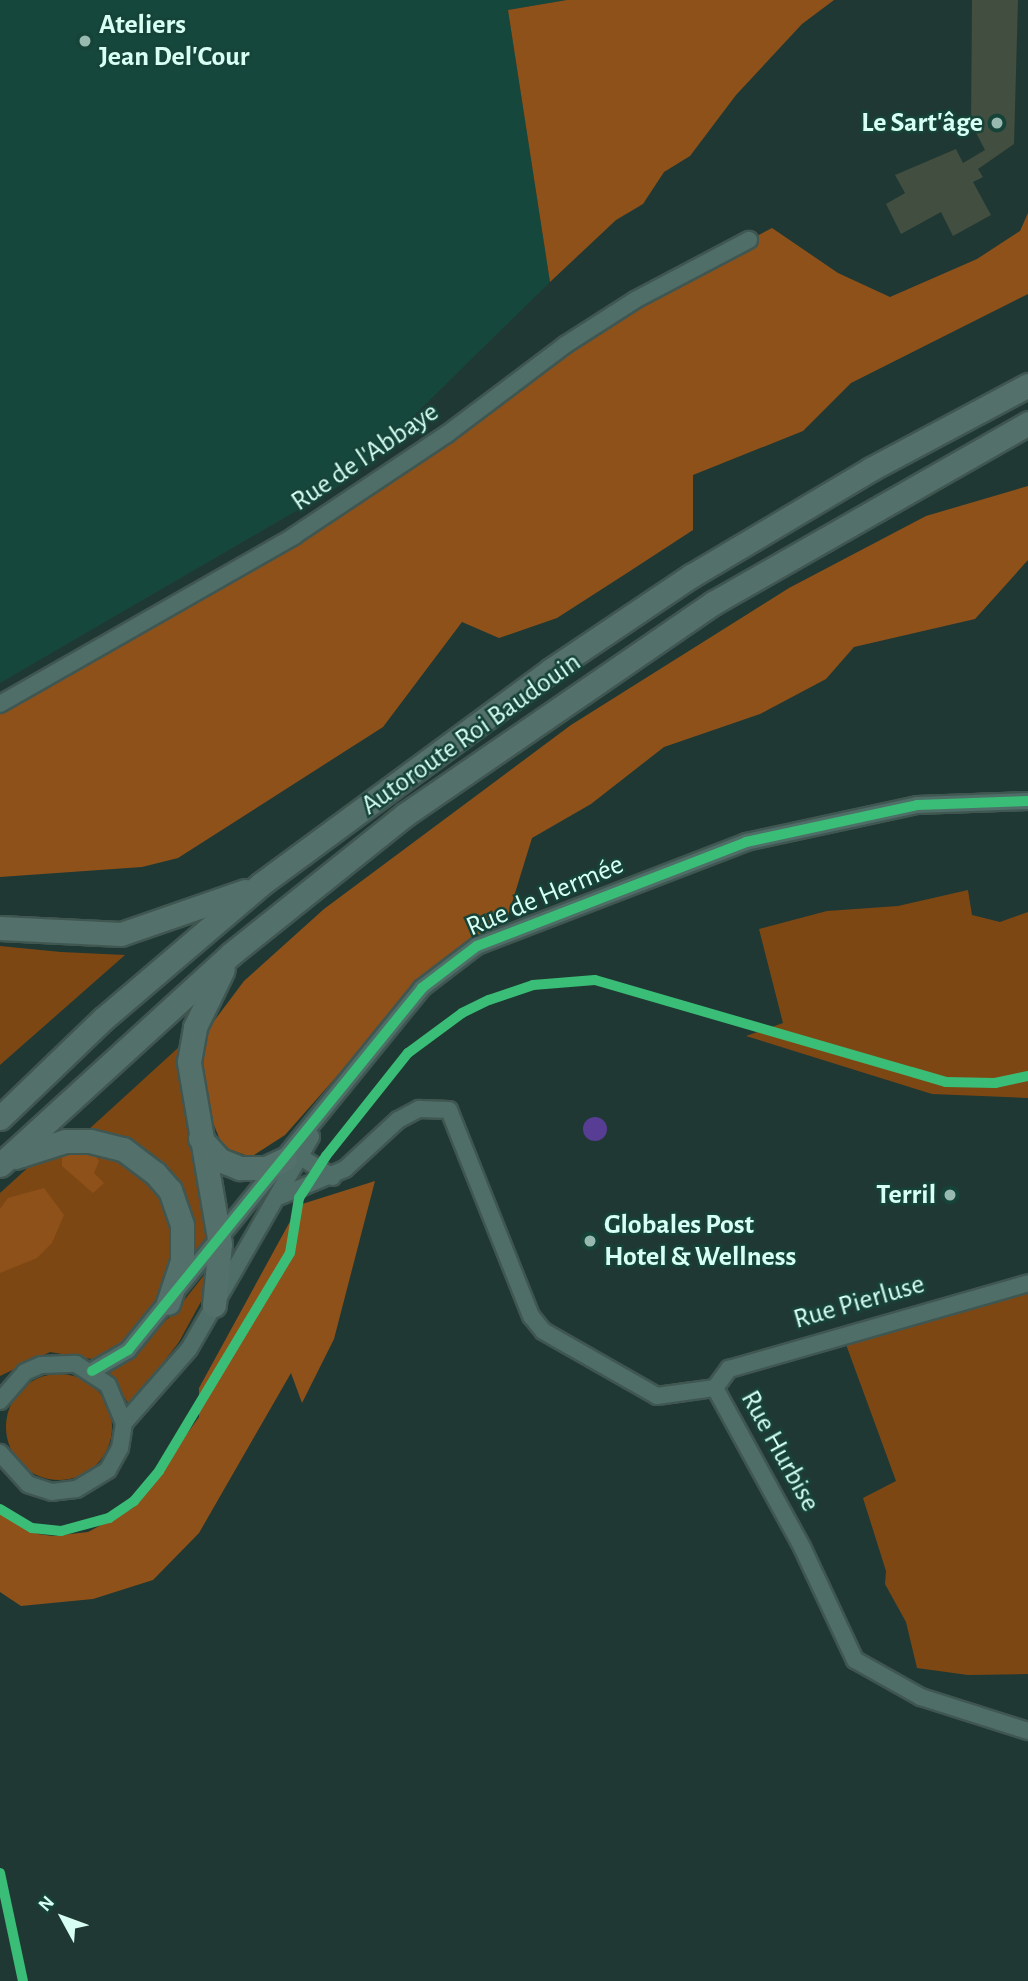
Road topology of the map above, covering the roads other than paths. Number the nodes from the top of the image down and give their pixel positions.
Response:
1 (750, 240) dead end
2 (1028, 385) edge
3 (1028, 423) edge
4 (0, 704) edge
5 (1028, 801) edge
6 (261, 884) junction
7 (0, 928) edge
8 (231, 954) junction
9 (0, 1118) edge
10 (199, 1138) junction
11 (293, 1159) junction
12 (1, 1164) edge
13 (332, 1177) junction
14 (281, 1196) junction
15 (220, 1244) junction
16 (1028, 1283) edge
17 (168, 1303) junction
18 (214, 1305) junction
19 (92, 1371) junction
20 (6, 1384) edge
21 (715, 1388) junction
22 (0, 1401) edge
23 (124, 1423) junction
24 (0, 1453) edge
25 (1028, 1731) edge

1 - 4 street, Rue de l'Abbaye
2 - 6 highway, Autoroute Roi Baudouin
3 - 8 highway, Autoroute Roi Baudouin
5 - 11 street, Rue de Hermée
6 - 7 highway
6 - 9 highway, Autoroute Roi Baudouin
8 - 10 highway
8 - 12 highway, Autoroute Roi Baudouin
10 - 11 highway
10 - 15 highway
11 - 13 street
11 - 14 street, Rue de Hermée
11 - 15 street, Rue de Hermée
12 - 17 highway
13 - 14 street, Rue Hurbise
13 - 21 street, Rue Hurbise
14 - 18 street, Rue de Hermée
15 - 17 street, Rue de Hermée
15 - 18 highway
16 - 21 street, Rue Pierluse
17 - 19 street, Rue de Hermée
18 - 23 street, Rue de Hermée
19 - 20 street
19 - 23 street
20 - 22 street
21 - 25 street, Rue Hurbise
23 - 24 street

